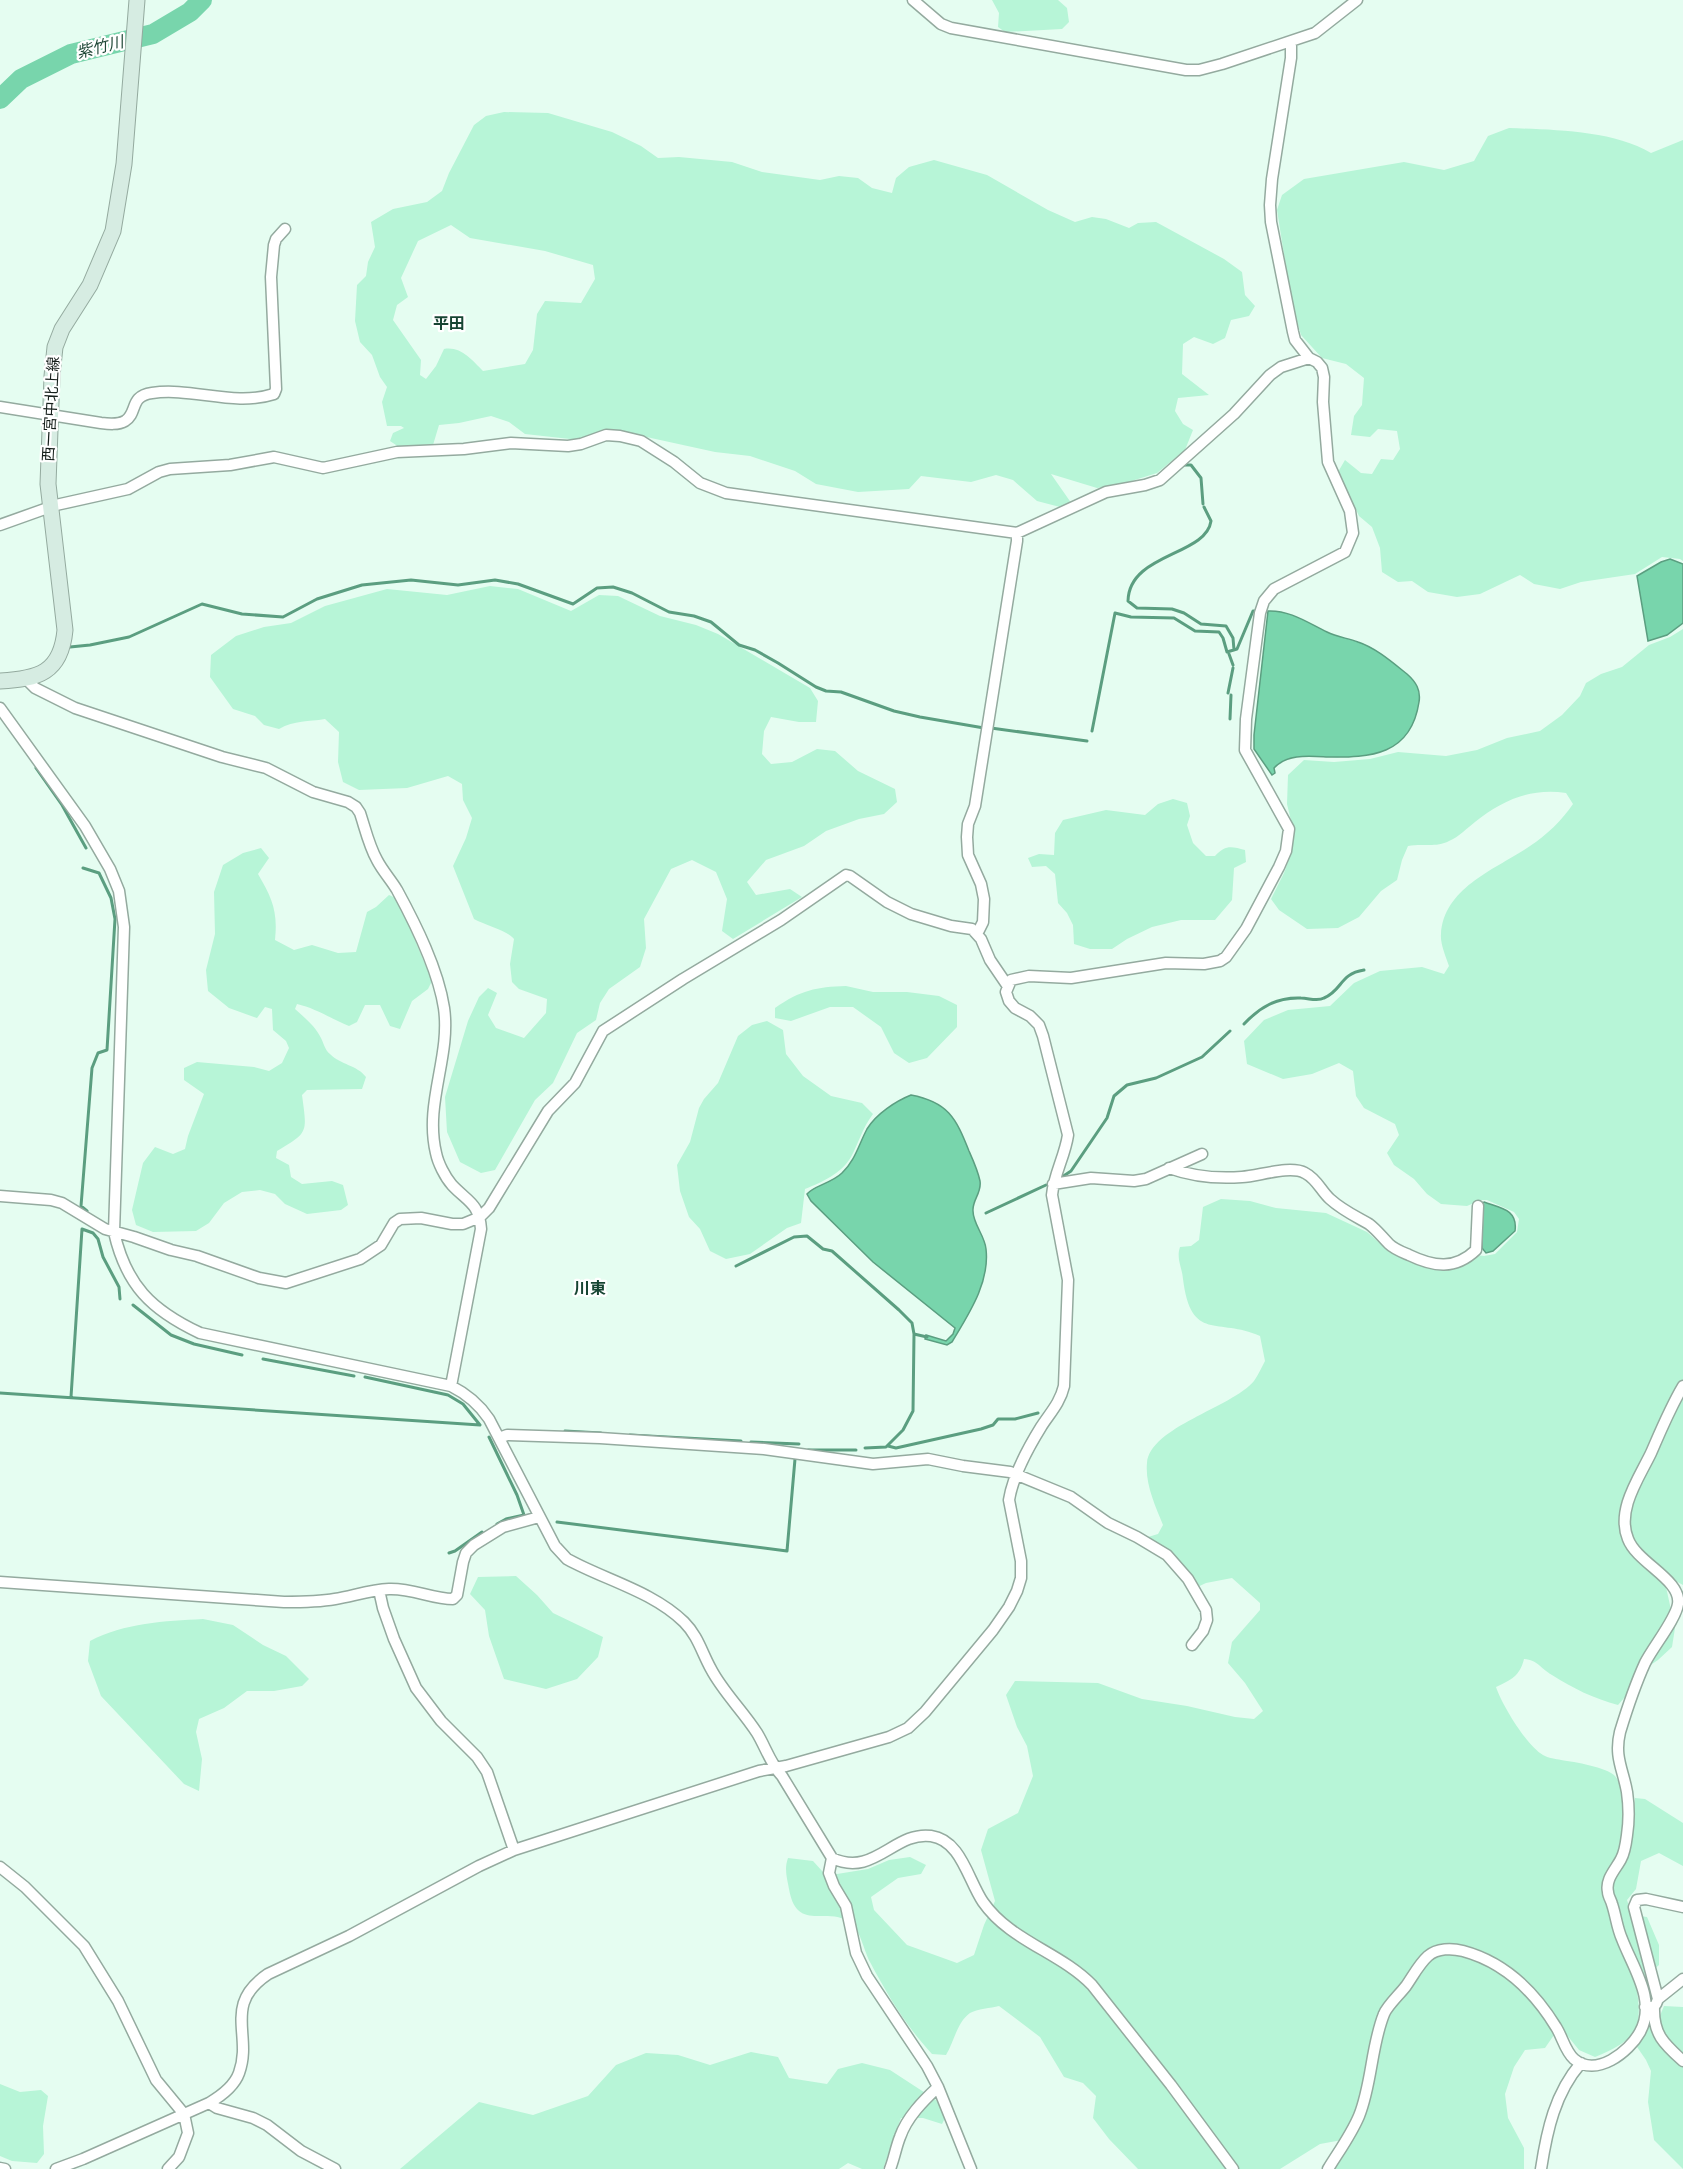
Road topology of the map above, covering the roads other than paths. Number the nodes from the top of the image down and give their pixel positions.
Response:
1 (137, 0) edge
2 (912, 0) edge
3 (1357, 0) edge
4 (1288, 42) junction
5 (285, 229) dead end
6 (1309, 358) junction
7 (0, 407) edge
8 (51, 414) junction
9 (50, 507) junction
10 (0, 525) edge
11 (1017, 533) junction
12 (27, 680) junction
13 (0, 681) edge
14 (0, 708) edge
15 (977, 934) junction
16 (1007, 985) junction
17 (1202, 1154) dead end
18 (1169, 1168) junction
19 (1317, 1170) dead end
20 (1302, 1171) junction
21 (1053, 1184) junction
22 (0, 1196) edge
23 (1478, 1206) dead end
24 (480, 1217) junction
25 (114, 1232) junction
26 (451, 1386) junction
27 (1683, 1386) edge
28 (499, 1438) junction
29 (1017, 1475) junction
30 (538, 1517) junction
31 (0, 1582) edge
32 (379, 1590) junction
33 (1192, 1645) dead end
34 (774, 1768) junction
35 (514, 1850) junction
36 (832, 1857) junction
37 (0, 1867) edge
38 (1683, 1907) edge
39 (1683, 1979) edge
40 (1653, 2004) junction
41 (1683, 2061) edge
42 (1581, 2063) junction
43 (938, 2087) junction
44 (209, 2103) junction
45 (184, 2114) junction
46 (0, 2168) edge
47 (5, 2169) edge
48 (56, 2169) edge
49 (168, 2169) edge
50 (335, 2169) edge
51 (890, 2169) edge
52 (971, 2169) edge
53 (1233, 2169) edge
54 (1328, 2169) edge
55 (1541, 2169) edge

1 - 8 main road, 西一宮中北上線
2 - 4 street
3 - 4 street
4 - 6 street
5 - 8 street
6 - 11 street
6 - 16 street
7 - 8 street
8 - 9 main road, 西一宮中北上線
9 - 10 street
9 - 11 street
9 - 12 main road, 西一宮中北上線
11 - 15 street
12 - 13 main road, 西一宮中北上線
12 - 24 street
14 - 25 street
15 - 16 street
15 - 24 street
16 - 21 street
17 - 18 street
18 - 20 street
18 - 21 street
19 - 20 street
20 - 23 street
21 - 29 street
22 - 25 street
24 - 25 street
24 - 26 street
25 - 26 street
26 - 28 street
27 - 40 street
28 - 29 street
28 - 30 street
29 - 33 street
29 - 34 street
30 - 32 street
30 - 34 street
31 - 32 street
32 - 35 street
34 - 35 street
34 - 36 street
35 - 44 street
36 - 43 street
36 - 53 street
37 - 45 street
38 - 40 street
39 - 40 street
40 - 41 street
40 - 42 street
42 - 54 street
42 - 55 street
43 - 51 street
43 - 52 street
44 - 45 street
44 - 50 street
45 - 48 street
45 - 49 street
46 - 47 street

